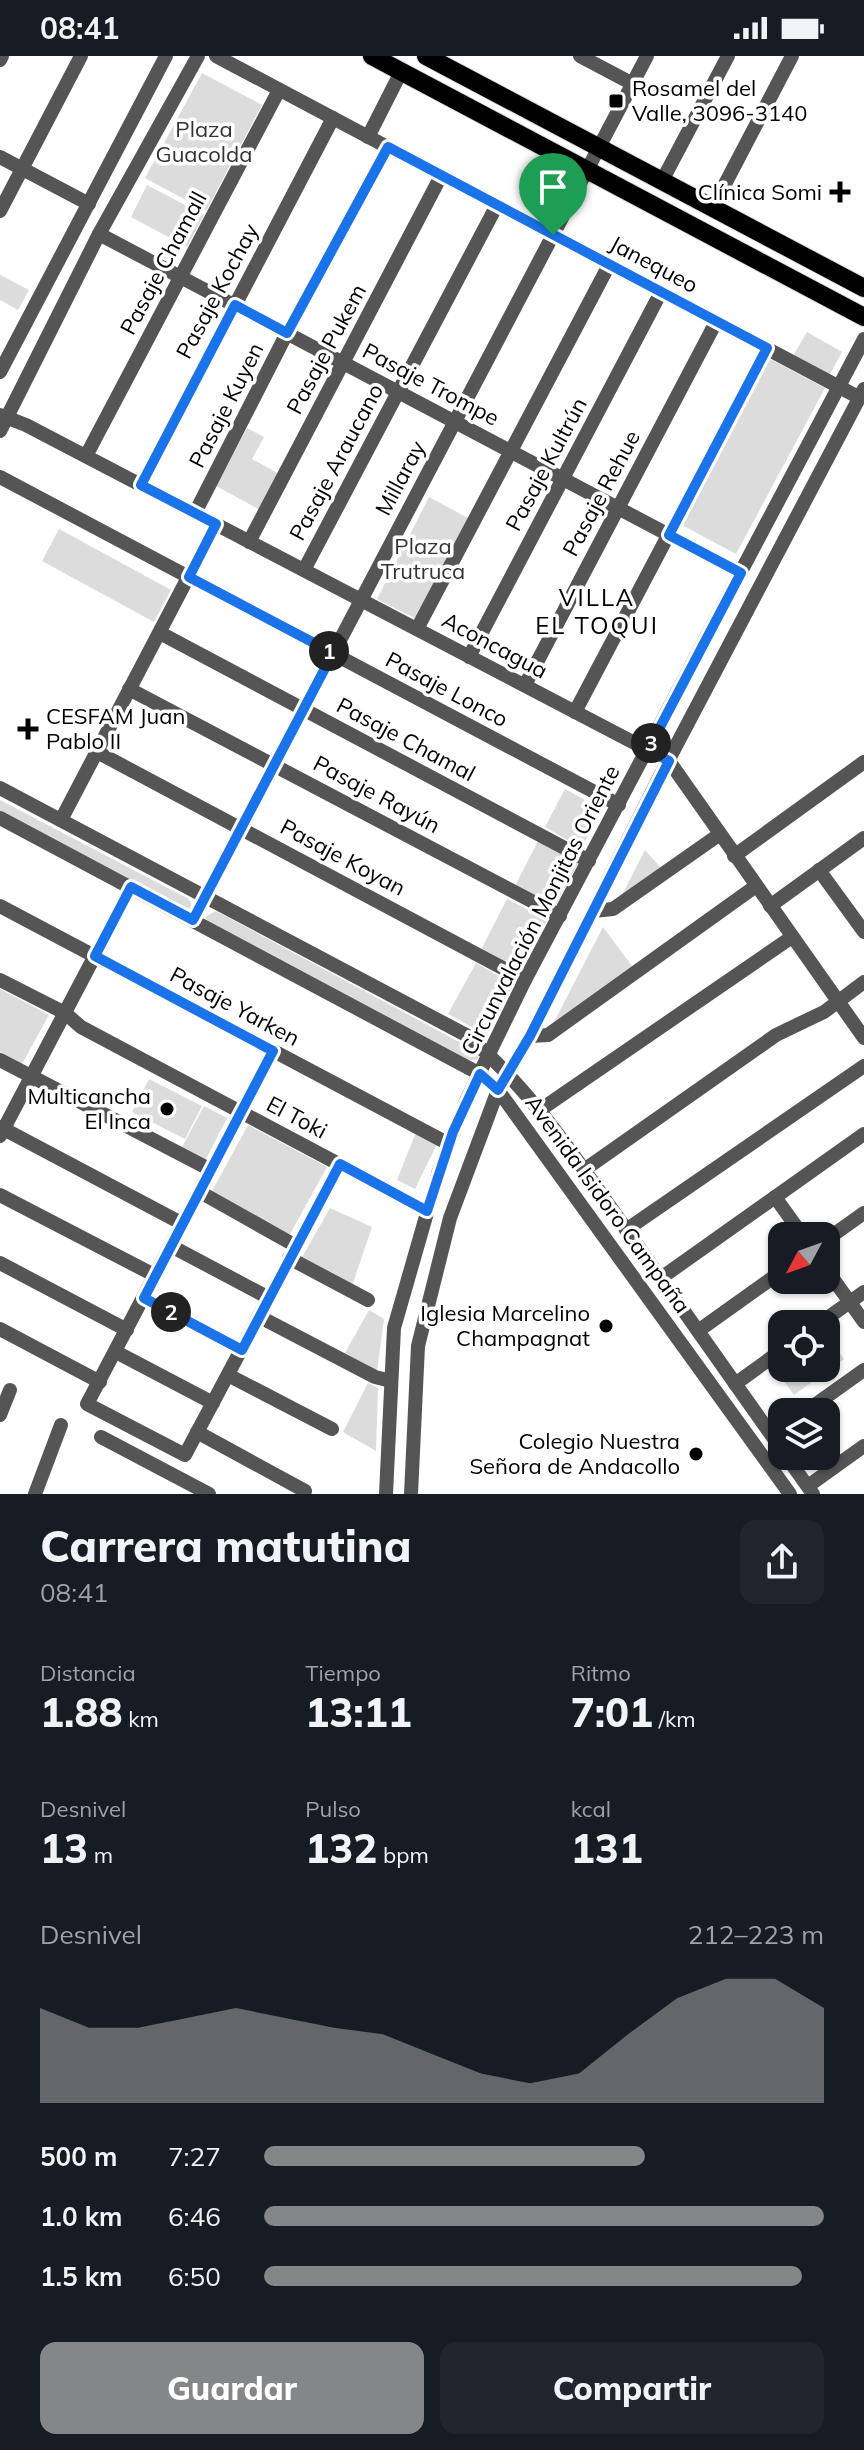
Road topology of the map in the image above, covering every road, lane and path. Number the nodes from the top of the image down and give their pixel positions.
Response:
1 (81, 56) edge
2 (166, 56) edge
3 (198, 56) edge
4 (216, 56) edge
5 (372, 56) edge
6 (426, 56) edge
7 (580, 56) edge
8 (647, 56) edge
9 (728, 56) edge
10 (792, 56) edge
11 (456, 63) edge
12 (401, 72) junction
13 (633, 84) junction
14 (279, 90) junction
15 (333, 118) junction
16 (368, 137) junction
17 (388, 147) junction
18 (599, 147) junction
19 (0, 157) edge
20 (22, 169) junction
21 (587, 170) junction
22 (441, 176) junction
23 (662, 181) junction
24 (89, 204) junction
25 (497, 205) junction
26 (713, 207) junction
27 (0, 211) edge
28 (99, 234) junction
29 (553, 235) junction
30 (609, 265) junction
31 (181, 277) junction
32 (864, 288) edge
33 (661, 292) junction
34 (235, 305) junction
35 (864, 317) edge
36 (716, 322) junction
37 (287, 333) junction
38 (864, 339) edge
39 (767, 348) junction
40 (343, 362) junction
41 (0, 372) edge
42 (839, 387) junction
43 (398, 392) junction
44 (862, 394) edge
45 (4, 416) edge
46 (455, 421) junction
47 (0, 431) edge
48 (511, 451) junction
49 (86, 456) junction
50 (0, 477) edge
51 (563, 479) junction
52 (141, 485) junction
53 (618, 508) junction
54 (195, 513) junction
55 (216, 524) junction
56 (669, 535) junction
57 (249, 542) junction
58 (304, 570) junction
59 (741, 573) junction
60 (189, 577) junction
61 (361, 600) junction
62 (417, 629) junction
63 (160, 633) junction
64 (333, 653) junction
65 (469, 657) junction
66 (525, 685) junction
67 (129, 689) junction
68 (304, 709) junction
69 (575, 712) junction
70 (648, 750) junction
71 (97, 752) junction
72 (669, 761) junction
73 (864, 762) edge
74 (275, 766) junction
75 (0, 788) edge
76 (619, 805) junction
77 (0, 818) edge
78 (61, 820) junction
79 (242, 829) junction
80 (720, 834) junction
81 (864, 838) edge
82 (734, 856) junction
83 (589, 861) junction
84 (819, 870) junction
85 (756, 886) junction
86 (131, 887) junction
87 (205, 897) junction
88 (0, 906) edge
89 (770, 906) junction
90 (593, 911) junction
91 (560, 916) junction
92 (193, 920) junction
93 (864, 932) edge
94 (792, 937) junction
95 (95, 956) junction
96 (0, 980) edge
97 (525, 980) junction
98 (864, 982) edge
99 (838, 1001) junction
100 (65, 1013) junction
101 (530, 1036) junction
102 (864, 1038) edge
103 (273, 1051) junction
104 (489, 1054) junction
105 (0, 1060) edge
106 (864, 1066) edge
107 (507, 1072) junction
108 (480, 1074) junction
109 (32, 1076) junction
110 (498, 1090) junction
111 (242, 1112) junction
112 (537, 1112) junction
113 (1, 1131) edge
114 (864, 1134) edge
115 (449, 1144) junction
116 (340, 1164) junction
117 (211, 1170) junction
118 (584, 1170) junction
119 (200, 1192) junction
120 (0, 1195) edge
121 (775, 1197) junction
122 (427, 1211) junction
123 (864, 1213) edge
124 (793, 1222) edge
125 (183, 1224) junction
126 (626, 1230) junction
127 (840, 1230) edge
128 (171, 1246) junction
129 (292, 1252) junction
130 (0, 1263) edge
131 (156, 1276) junction
132 (661, 1278) junction
133 (768, 1281) edge
134 (840, 1288) edge
135 (864, 1292) edge
136 (144, 1298) junction
137 (269, 1298) junction
138 (368, 1300) dead end
139 (850, 1302) junction
140 (839, 1310) edge
141 (260, 1317) junction
142 (864, 1322) edge
143 (0, 1329) edge
144 (127, 1330) junction
145 (698, 1331) junction
146 (242, 1350) junction
147 (116, 1352) junction
148 (768, 1360) edge
149 (864, 1370) edge
150 (228, 1375) junction
151 (391, 1381) junction
152 (100, 1382) junction
153 (735, 1384) junction
154 (10, 1390) dead end
155 (825, 1398) edge
156 (213, 1403) junction
157 (0, 1415) edge
158 (768, 1422) edge
159 (61, 1425) dead end
160 (332, 1429) dead end
161 (197, 1432) junction
162 (101, 1437) dead end
163 (864, 1446) edge
164 (796, 1470) edge
165 (810, 1490) edge
166 (305, 1491) dead end
167 (35, 1494) edge
168 (209, 1494) edge
169 (386, 1494) edge
170 (411, 1494) edge
171 (790, 1494) edge

1 - 20 street
2 - 24 street
3 - 28 street
4 - 14 street, Janequeo
5 - 12 main road
6 - 11 main road
7 - 13 street
8 - 13 street, Millaray
9 - 23 street
10 - 26 street
11 - 18 main road
12 - 16 street
12 - 21 main road
13 - 18 street, Millaray
14 - 15 street, Janequeo
14 - 31 street, Pasaje Chamall
15 - 16 street, Janequeo
15 - 34 street, Pasaje Kochay
16 - 17 street, Janequeo
17 - 22 street, Janequeo
17 - 37 street, Pasaje Kuyen
18 - 21 street, Millaray
18 - 23 main road
19 - 20 street
20 - 24 street
20 - 27 street
21 - 29 street, Millaray
21 - 35 main road
22 - 25 street, Janequeo
22 - 40 street, Pasaje Pukem
23 - 26 main road
24 - 41 street
25 - 29 street, Janequeo
25 - 43 street, Pasaje Araucano
26 - 32 main road
28 - 31 street, Pasaje Trompe
28 - 45 street
29 - 30 street, Janequeo
29 - 46 street, Millaray
30 - 33 street, Janequeo
30 - 48 street
31 - 34 street, Pasaje Trompe
31 - 49 street, Pasaje Chamall
33 - 36 street, Janequeo
33 - 51 street, Pasaje Kultrún
34 - 37 street, Pasaje Trompe
34 - 52 street, Pasaje Kochay
36 - 39 street, Janequeo
36 - 53 street, Pasaje Rehue
37 - 40 street, Pasaje Trompe
37 - 54 street, Pasaje Kuyen
38 - 42 street, Circunvalación Monjitas Oriente
39 - 42 street, Janequeo
39 - 56 street
40 - 43 street, Pasaje Trompe
40 - 57 street, Pasaje Pukem
42 - 44 street, Janequeo
42 - 59 street, Circunvalación Monjitas Oriente
43 - 46 street, Pasaje Trompe
43 - 58 street, Pasaje Araucano
44 - 72 street, Circunvalación Monjitas Oriente
45 - 47 street
45 - 49 street, Aconcagua
46 - 48 street, Pasaje Trompe
46 - 61 street, Millaray
48 - 51 street, Pasaje Trompe
48 - 62 street
49 - 52 street, Aconcagua
50 - 60 street, Pasaje Lonco
51 - 53 street, Pasaje Trompe
51 - 65 street, Pasaje Kultrún
52 - 54 street, Aconcagua
53 - 56 street, Pasaje Trompe
53 - 66 street, Pasaje Rehue
54 - 55 street, Aconcagua
55 - 57 street, Aconcagua
55 - 60 street
56 - 59 street, Pasaje Trompe
56 - 69 street
57 - 58 street, Aconcagua
58 - 61 street, Aconcagua
59 - 70 street, Circunvalación Monjitas Oriente
60 - 63 street
60 - 64 street, Pasaje Lonco
61 - 62 street, Aconcagua
61 - 64 street, Millaray
62 - 65 street, Aconcagua
63 - 67 street
63 - 68 street, Pasaje Chamal
64 - 68 street, Millaray
64 - 76 street, Pasaje Lonco
65 - 66 street, Aconcagua
66 - 69 street, Aconcagua
67 - 71 street
67 - 74 street, Pasaje Rayún
68 - 74 street, Millaray
68 - 83 street, Pasaje Chamal
69 - 70 street, Aconcagua
70 - 72 street, Aconcagua
70 - 76 street, Circunvalación Monjitas Oriente
71 - 78 street
71 - 79 street, Pasaje Koyan
72 - 80 street, Aconcagua
72 - 90 street, Circunvalación Monjitas Oriente
73 - 82 street
74 - 79 street, Millaray
74 - 91 street, Pasaje Rayún
75 - 78 street, Avenida Isidoro Campaña
76 - 83 street, Circunvalación Monjitas Oriente
77 - 86 street, Avenida Isidoro Campaña
78 - 87 street, Avenida Isidoro Campaña
79 - 87 street, Millaray
79 - 97 street, Pasaje Koyan
80 - 82 street, Aconcagua
80 - 90 street
81 - 84 street
82 - 85 street, Aconcagua
83 - 91 street, Circunvalación Monjitas Oriente
84 - 89 street
84 - 93 street
85 - 89 street, Aconcagua
85 - 101 street
86 - 92 street, Avenida Isidoro Campaña
86 - 95 street
87 - 92 street, Millaray
87 - 104 street, Avenida Isidoro Campaña
88 - 95 street, Pasaje Yarken
89 - 94 street, Aconcagua
90 - 101 street, Circunvalación Monjitas Oriente
91 - 97 street, Circunvalación Monjitas Oriente
92 - 108 street, Avenida Isidoro Campaña
94 - 99 street, Aconcagua
94 - 112 street
95 - 100 street
95 - 103 street, Pasaje Yarken
96 - 100 street, El Toki
97 - 104 street, Circunvalación Monjitas Oriente
98 - 99 street
99 - 102 street, Aconcagua
99 - 118 street
100 - 109 street
100 - 111 street, El Toki
101 - 107 street, Circunvalación Monjitas Oriente
103 - 111 street
103 - 115 street, Pasaje Yarken
104 - 107 street, Avenida Isidoro Campaña
104 - 108 street, Circunvalación Monjitas Oriente
105 - 109 street
106 - 126 street
107 - 110 street, Circunvalación Monjitas Oriente
107 - 112 street, Avenida Isidoro Campaña
108 - 110 street, Avenida Isidoro Campaña
108 - 115 street, Circunvalación Monjitas Oriente
109 - 113 street
109 - 117 street
110 - 170 street, Circunvalación Monjitas Oriente
110 - 171 street, Avenida Isidoro Campaña
111 - 116 street, El Toki
111 - 117 street
112 - 118 street, Avenida Isidoro Campaña
113 - 125 street
114 - 121 street
115 - 122 street, Circunvalación Monjitas Oriente
116 - 122 street, El Toki
116 - 129 street
117 - 119 street
118 - 126 street, Avenida Isidoro Campaña
119 - 125 street
119 - 129 street
120 - 131 street
121 - 124 street
121 - 132 street
122 - 151 street, Circunvalación Monjitas Oriente
123 - 127 street
125 - 128 street
126 - 132 street, Avenida Isidoro Campaña
128 - 131 street
128 - 137 street
129 - 137 street
129 - 138 street
130 - 144 street
131 - 136 street
132 - 145 street, Avenida Isidoro Campaña
133 - 145 street
134 - 139 street
135 - 139 street
136 - 144 street
136 - 146 street
137 - 141 street
139 - 140 street
139 - 142 street
141 - 146 street
141 - 151 street
143 - 152 street
144 - 147 street
145 - 153 street, Avenida Isidoro Campaña
146 - 150 street
147 - 152 street
147 - 156 street
148 - 153 street
149 - 155 street
150 - 156 street
150 - 160 street
151 - 169 street, Circunvalación Monjitas Oriente
152 - 161 street
153 - 158 street, Avenida Isidoro Campaña
154 - 157 street
156 - 161 street
159 - 167 street
161 - 166 street
162 - 168 street
163 - 165 street
164 - 165 street

